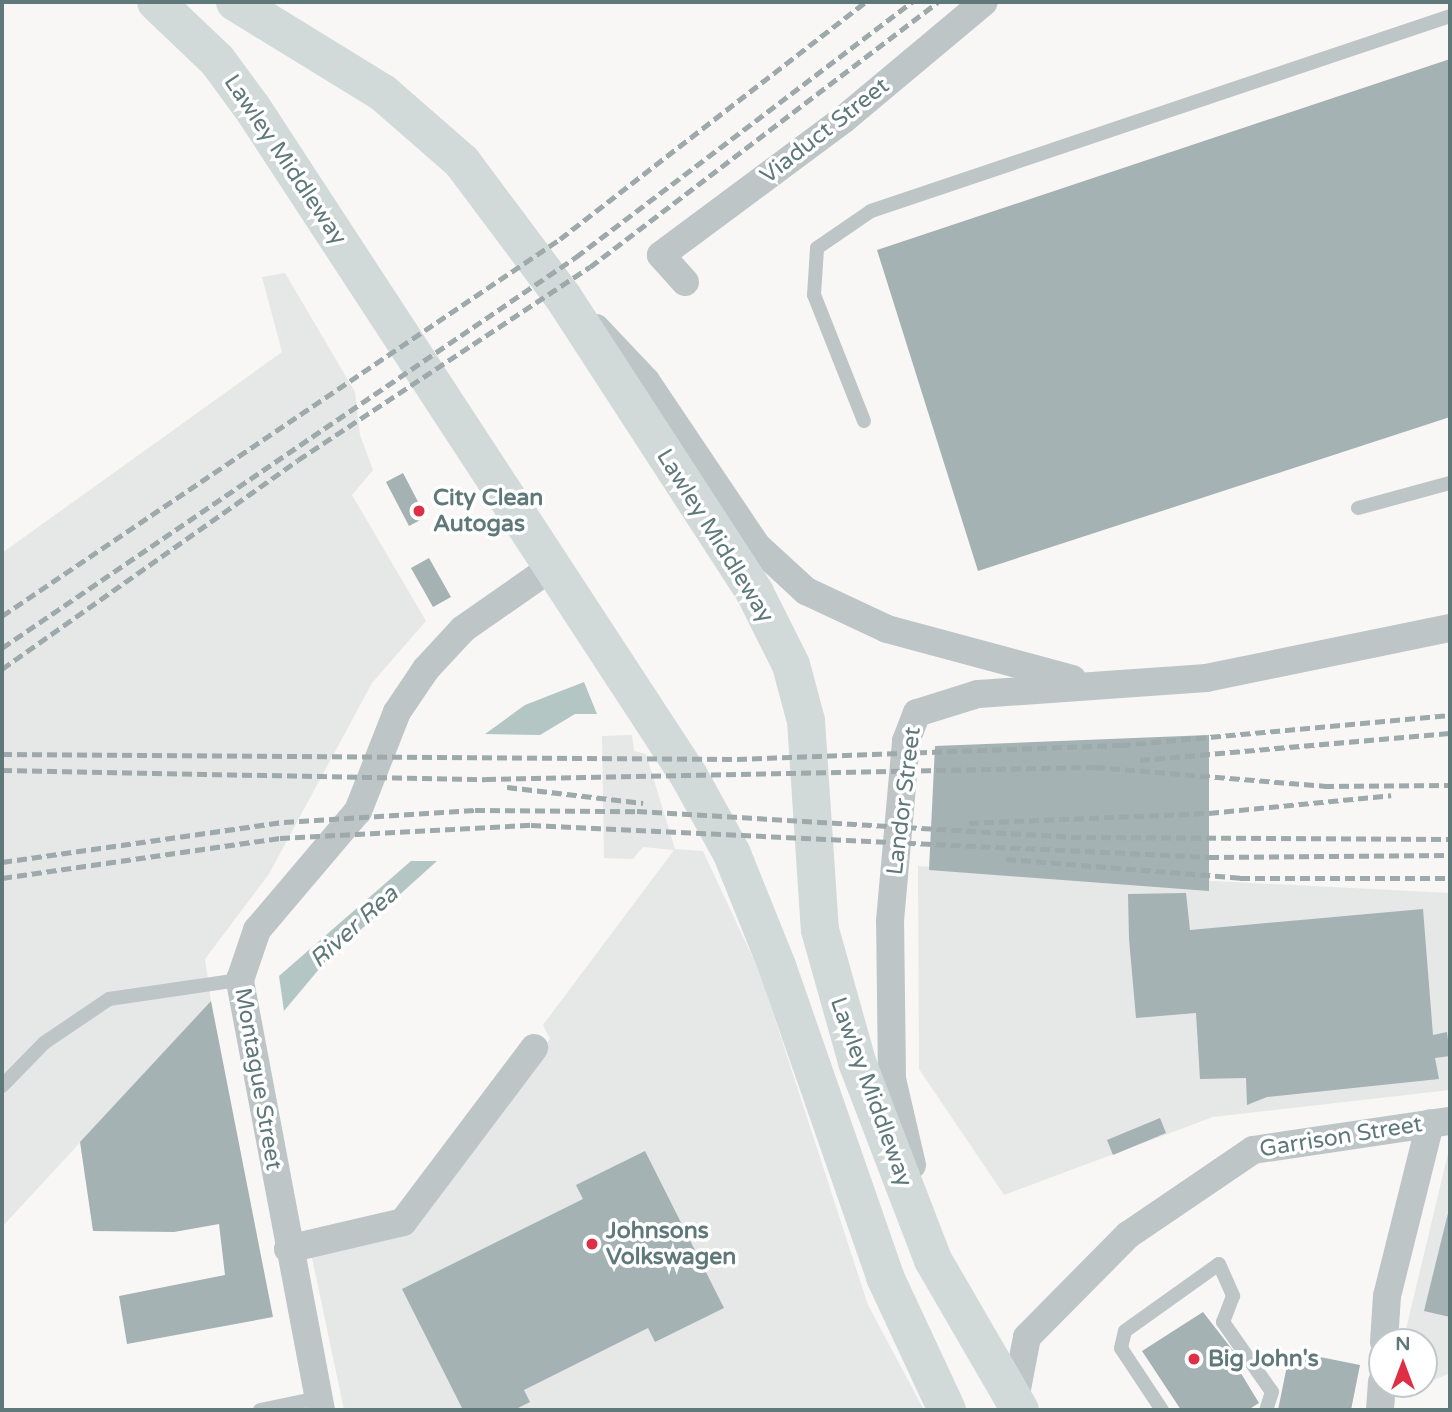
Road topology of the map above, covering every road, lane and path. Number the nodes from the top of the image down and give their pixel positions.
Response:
1 (156, 2) edge
2 (235, 2) edge
3 (985, 2) edge
4 (1450, 16) edge
5 (685, 282) dead end
6 (563, 297) junction
7 (864, 421) dead end
8 (1450, 484) edge
9 (1358, 508) dead end
10 (552, 567) junction
11 (1450, 628) edge
12 (1111, 687) junction
13 (240, 980) junction
14 (534, 1048) dead end
15 (2, 1086) edge
16 (1440, 1122) edge
17 (288, 1249) junction
18 (933, 1260) junction
19 (1385, 1328) edge
20 (320, 1404) edge
21 (1017, 1405) edge
22 (260, 1410) edge
23 (947, 1410) edge
24 (1162, 1410) edge
25 (1266, 1410) edge

1 - 10 highway, Lawley Middleway
2 - 6 highway, Lawley Middleway
3 - 5 street, Viaduct Street
4 - 7 lane
6 - 12 street
6 - 18 highway, Lawley Middleway
8 - 9 lane
10 - 13 street, Montague Street
10 - 23 highway, Lawley Middleway
11 - 12 street, Landor Street
12 - 18 street, Landor Street
13 - 15 lane
13 - 17 street, Montague Street
14 - 17 street
16 - 19 street
16 - 21 street, Garrison Street
17 - 20 street, Montague Street
18 - 21 highway, Lawley Middleway
20 - 22 lane
24 - 25 lane

